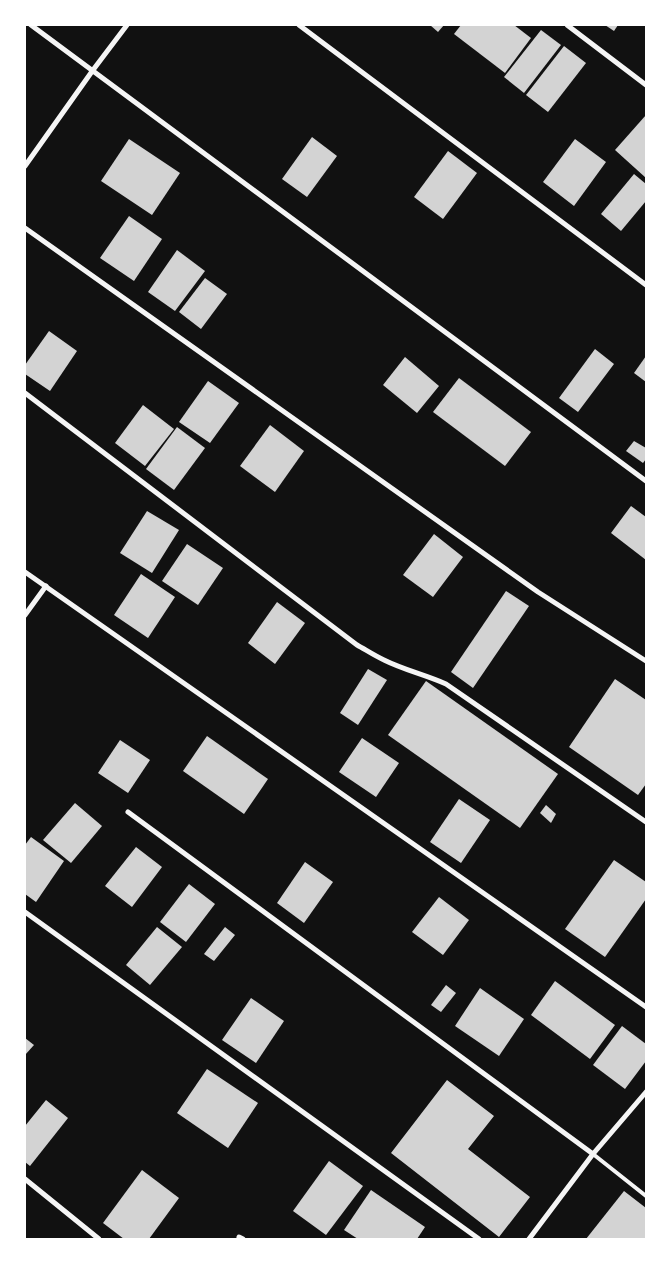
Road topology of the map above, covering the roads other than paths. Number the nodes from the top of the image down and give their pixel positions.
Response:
1 (31, 25) edge
2 (127, 25) edge
3 (300, 25) edge
4 (567, 25) edge
5 (93, 70) junction
6 (646, 85) edge
7 (25, 166) edge
8 (25, 228) edge
9 (646, 285) edge
10 (25, 393) edge
11 (646, 481) edge
12 (25, 572) edge
13 (46, 586) junction
14 (25, 615) edge
15 (646, 661) edge
16 (128, 812) dead end
17 (646, 822) edge
18 (25, 912) edge
19 (646, 1008) edge
20 (646, 1092) edge
21 (593, 1154) junction
22 (25, 1178) edge
23 (646, 1196) edge
24 (99, 1239) edge
25 (479, 1239) edge
26 (529, 1239) edge

1 - 5 street
2 - 5 street
3 - 9 street
4 - 6 street
5 - 7 street
5 - 11 street
8 - 15 street
10 - 17 street
12 - 13 street
13 - 14 street
13 - 19 street
16 - 21 street
18 - 25 street
20 - 21 street
21 - 23 lane
21 - 26 street
22 - 24 street

